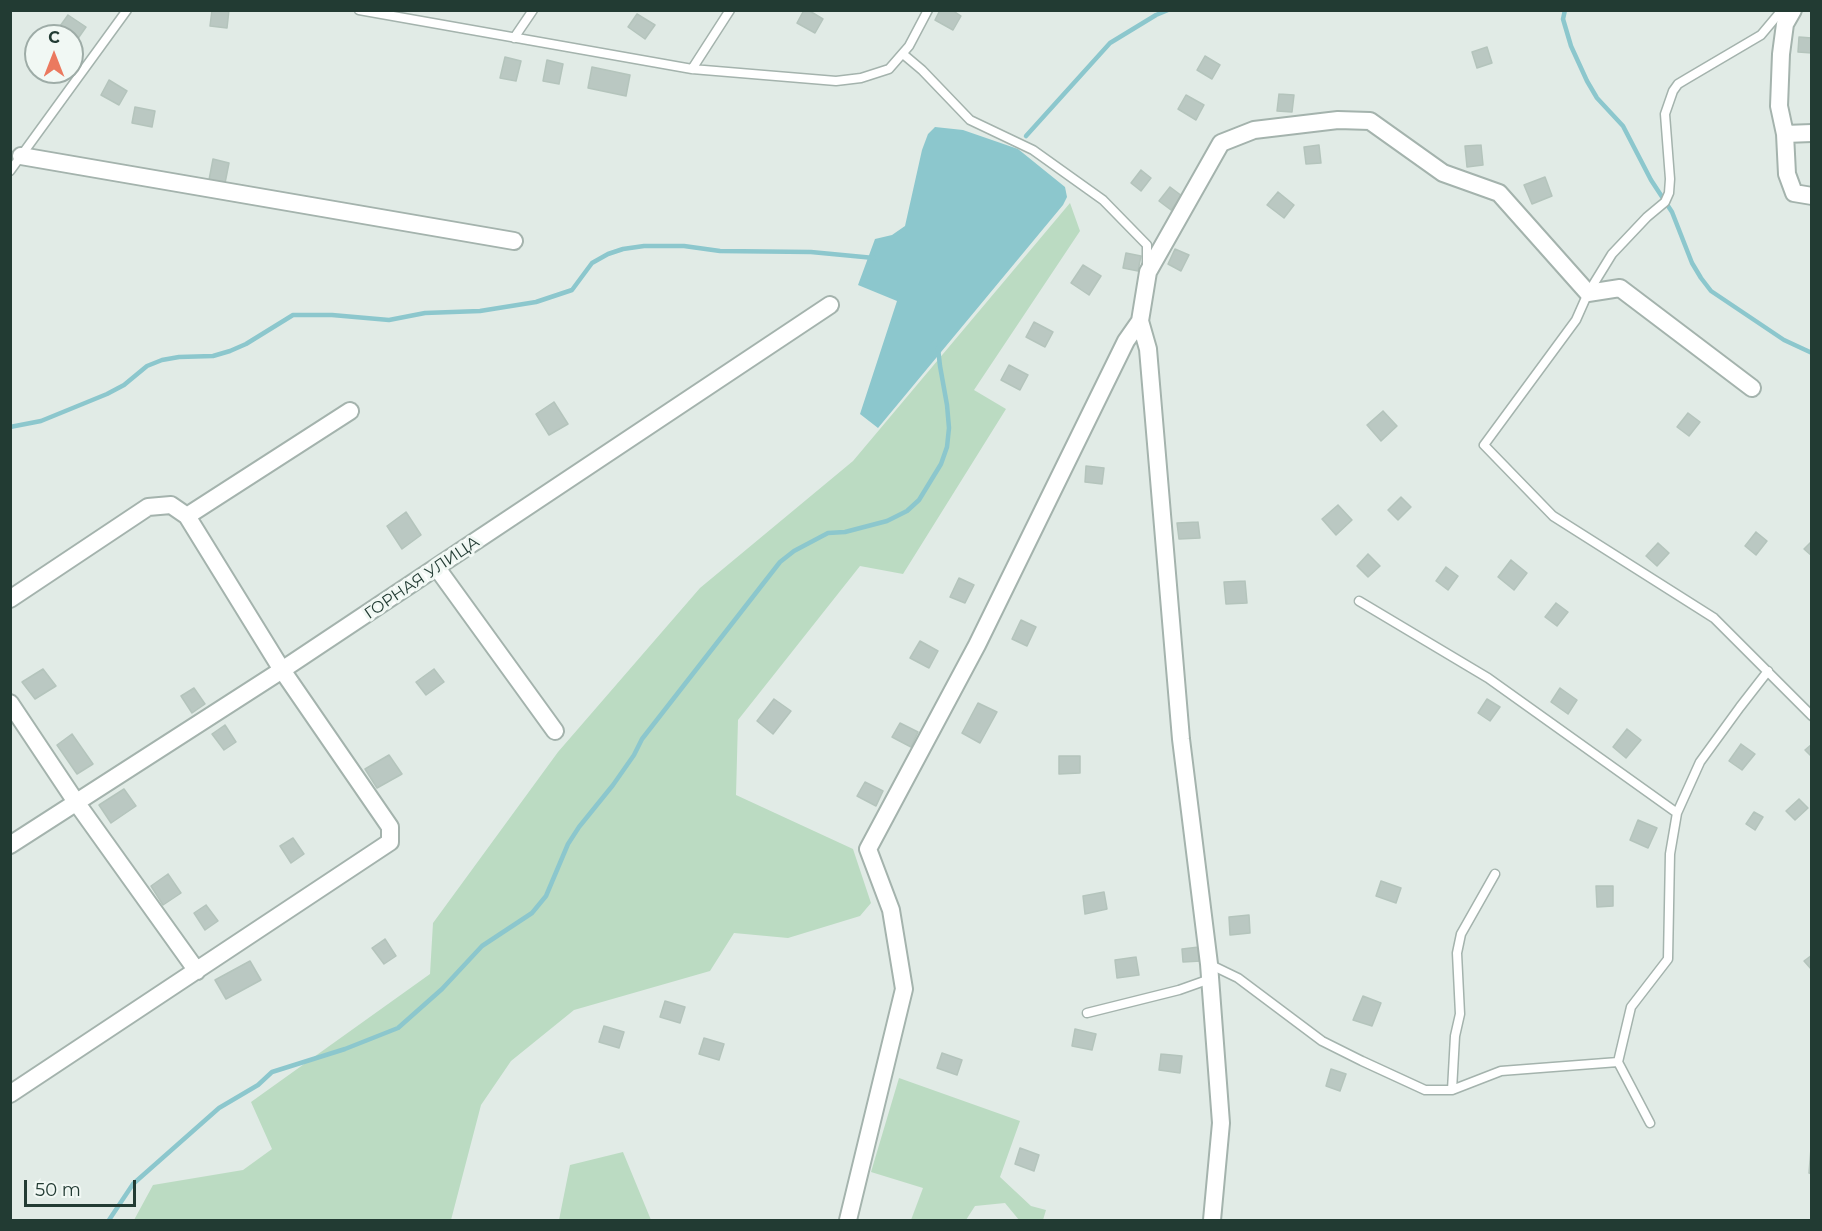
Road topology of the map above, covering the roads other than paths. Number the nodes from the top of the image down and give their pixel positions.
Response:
1 (127, 10) edge
2 (359, 10) edge
3 (533, 10) edge
4 (730, 10) edge
5 (928, 10) edge
6 (1782, 10) edge
7 (1793, 10) edge
8 (514, 38) junction
9 (903, 54) junction
10 (692, 69) junction
11 (1812, 133) edge
12 (1785, 134) junction
13 (21, 156) junction
14 (10, 171) edge
15 (1812, 196) edge
16 (514, 241) dead end
17 (1148, 272) junction
18 (1588, 293) junction
19 (830, 305) dead end
20 (1140, 321) junction
21 (1752, 388) dead end
22 (350, 411) dead end
23 (187, 516) junction
24 (437, 568) junction
25 (10, 599) edge
26 (1359, 601) dead end
27 (282, 670) junction
28 (1768, 671) junction
29 (10, 703) edge
30 (1812, 716) edge
31 (555, 731) dead end
32 (76, 802) junction
33 (1677, 813) junction
34 (10, 844) edge
35 (1496, 874) dead end
36 (197, 971) junction
37 (1210, 971) junction
38 (1087, 1013) dead end
39 (1618, 1062) junction
40 (1452, 1090) junction
41 (10, 1094) edge
42 (1650, 1123) dead end
43 (848, 1221) edge
44 (1212, 1221) edge

1 - 13 lane
2 - 8 lane
3 - 8 lane
4 - 10 lane
5 - 9 lane
6 - 18 lane
7 - 12 street
8 - 10 lane
9 - 10 lane
9 - 17 lane
11 - 12 street
12 - 15 street
13 - 14 lane
13 - 16 street
17 - 18 street
17 - 20 street
18 - 21 street
18 - 28 lane
19 - 24 street, ГОРНАЯ УЛИЦА
20 - 37 street
20 - 43 street
22 - 23 street
23 - 25 street
23 - 27 street
24 - 27 street, ГОРНАЯ УЛИЦА
24 - 31 street
26 - 33 lane
27 - 32 street, ГОРНАЯ УЛИЦА
27 - 36 street
28 - 30 lane
28 - 33 lane
29 - 32 street
32 - 34 street, ГОРНАЯ УЛИЦА
32 - 36 street
33 - 39 lane
35 - 40 lane
36 - 41 street
37 - 38 lane
37 - 40 lane
37 - 44 street
39 - 40 lane
39 - 42 lane

